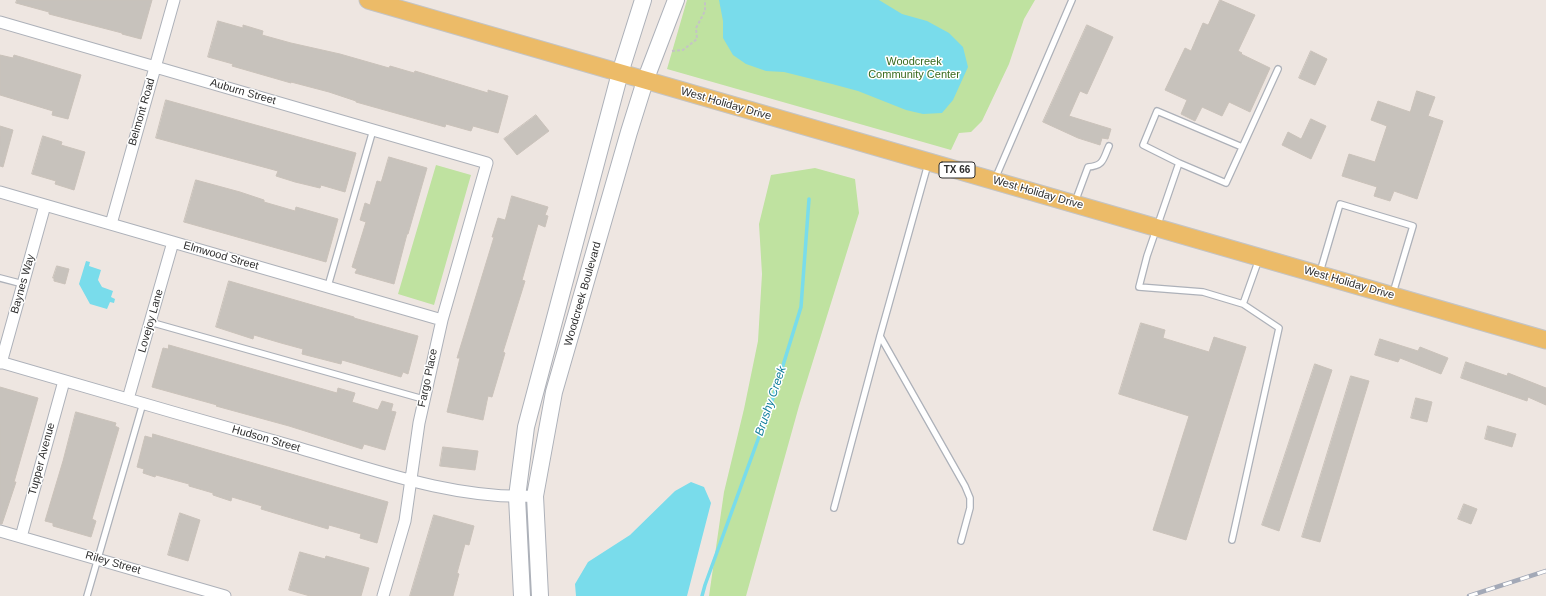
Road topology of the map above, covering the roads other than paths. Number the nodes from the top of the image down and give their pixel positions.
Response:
1 (174, 0) edge
2 (368, 0) edge
3 (643, 0) edge
4 (676, 0) edge
5 (1072, 0) edge
6 (0, 22) edge
7 (155, 66) junction
8 (1278, 69) dead end
9 (620, 73) junction
10 (645, 81) junction
11 (373, 130) junction
12 (1109, 146) dead end
13 (1242, 148) junction
14 (928, 162) junction
15 (487, 163) joint
16 (1179, 163) junction
17 (994, 181) junction
18 (0, 192) edge
19 (1074, 204) junction
20 (45, 205) junction
21 (111, 224) junction
22 (1158, 228) junction
23 (173, 242) junction
24 (1259, 257) junction
25 (1319, 274) junction
26 (0, 278) edge
27 (23, 284) junction
28 (328, 286) junction
29 (1393, 296) junction
30 (1243, 304) junction
31 (442, 320) junction
32 (150, 322) junction
33 (880, 336) junction
34 (1546, 340) edge
35 (0, 362) edge
36 (64, 381) junction
37 (128, 399) junction
38 (423, 399) junction
39 (142, 403) junction
40 (412, 480) junction
41 (517, 496) junction
42 (535, 496) junction
43 (834, 508) dead end
44 (0, 531) edge
45 (21, 537) junction
46 (1232, 540) dead end
47 (961, 541) dead end
48 (98, 559) junction
49 (87, 596) edge
50 (225, 596) edge
51 (383, 596) edge
52 (522, 596) edge
53 (540, 596) edge

1 - 7 street, Belmont Road
2 - 9 main road, West Holiday Drive / TX 66
3 - 9 street, Woodcreek Boulevard
4 - 10 street, Woodcreek Boulevard
5 - 17 lane
6 - 7 street, Auburn Street
7 - 11 street, Auburn Street
7 - 21 street, Belmont Road
8 - 13 lane
9 - 10 main road, West Holiday Drive / TX 66
9 - 41 street, Woodcreek Boulevard
10 - 14 main road, West Holiday Drive / TX 66
10 - 42 street, Woodcreek Boulevard
11 - 15 street, Auburn Street
11 - 28 lane
12 - 19 lane
13 - 16 lane
13 - 16 lane
14 - 17 main road, West Holiday Drive / TX 66
14 - 33 lane
15 - 31 street, Fargo Place
16 - 22 lane
17 - 19 main road, West Holiday Drive / TX 66
18 - 20 street, Elmwood Street
19 - 22 main road, West Holiday Drive / TX 66
20 - 21 street, Elmwood Street
20 - 27 street, Baynes Way
21 - 23 street, Elmwood Street
22 - 24 main road, West Holiday Drive / TX 66
22 - 30 lane
23 - 28 street, Elmwood Street
23 - 32 street, Lovejoy Lane
24 - 25 main road, West Holiday Drive / TX 66
24 - 30 lane
25 - 29 main road, West Holiday Drive / TX 66
25 - 29 lane
26 - 27 lane
27 - 35 street, Baynes Way
28 - 31 street, Elmwood Street
29 - 34 main road, West Holiday Drive / TX 66
30 - 46 lane
31 - 38 street, Fargo Place
32 - 37 street, Lovejoy Lane
32 - 38 lane
33 - 43 lane
33 - 47 lane
35 - 36 street, Hudson Street
36 - 37 street, Hudson Street
36 - 45 street, Tupper Avenue
37 - 39 street, Hudson Street
38 - 40 street, Fargo Place
39 - 40 street, Hudson Street
39 - 48 lane
40 - 41 street, Hudson Street
40 - 51 street, Fargo Place
41 - 42 street, Hudson Street
41 - 52 street, Woodcreek Boulevard
42 - 53 street, Woodcreek Boulevard
44 - 45 street, Riley Street
45 - 48 street, Riley Street
48 - 49 lane
48 - 50 street, Riley Street

